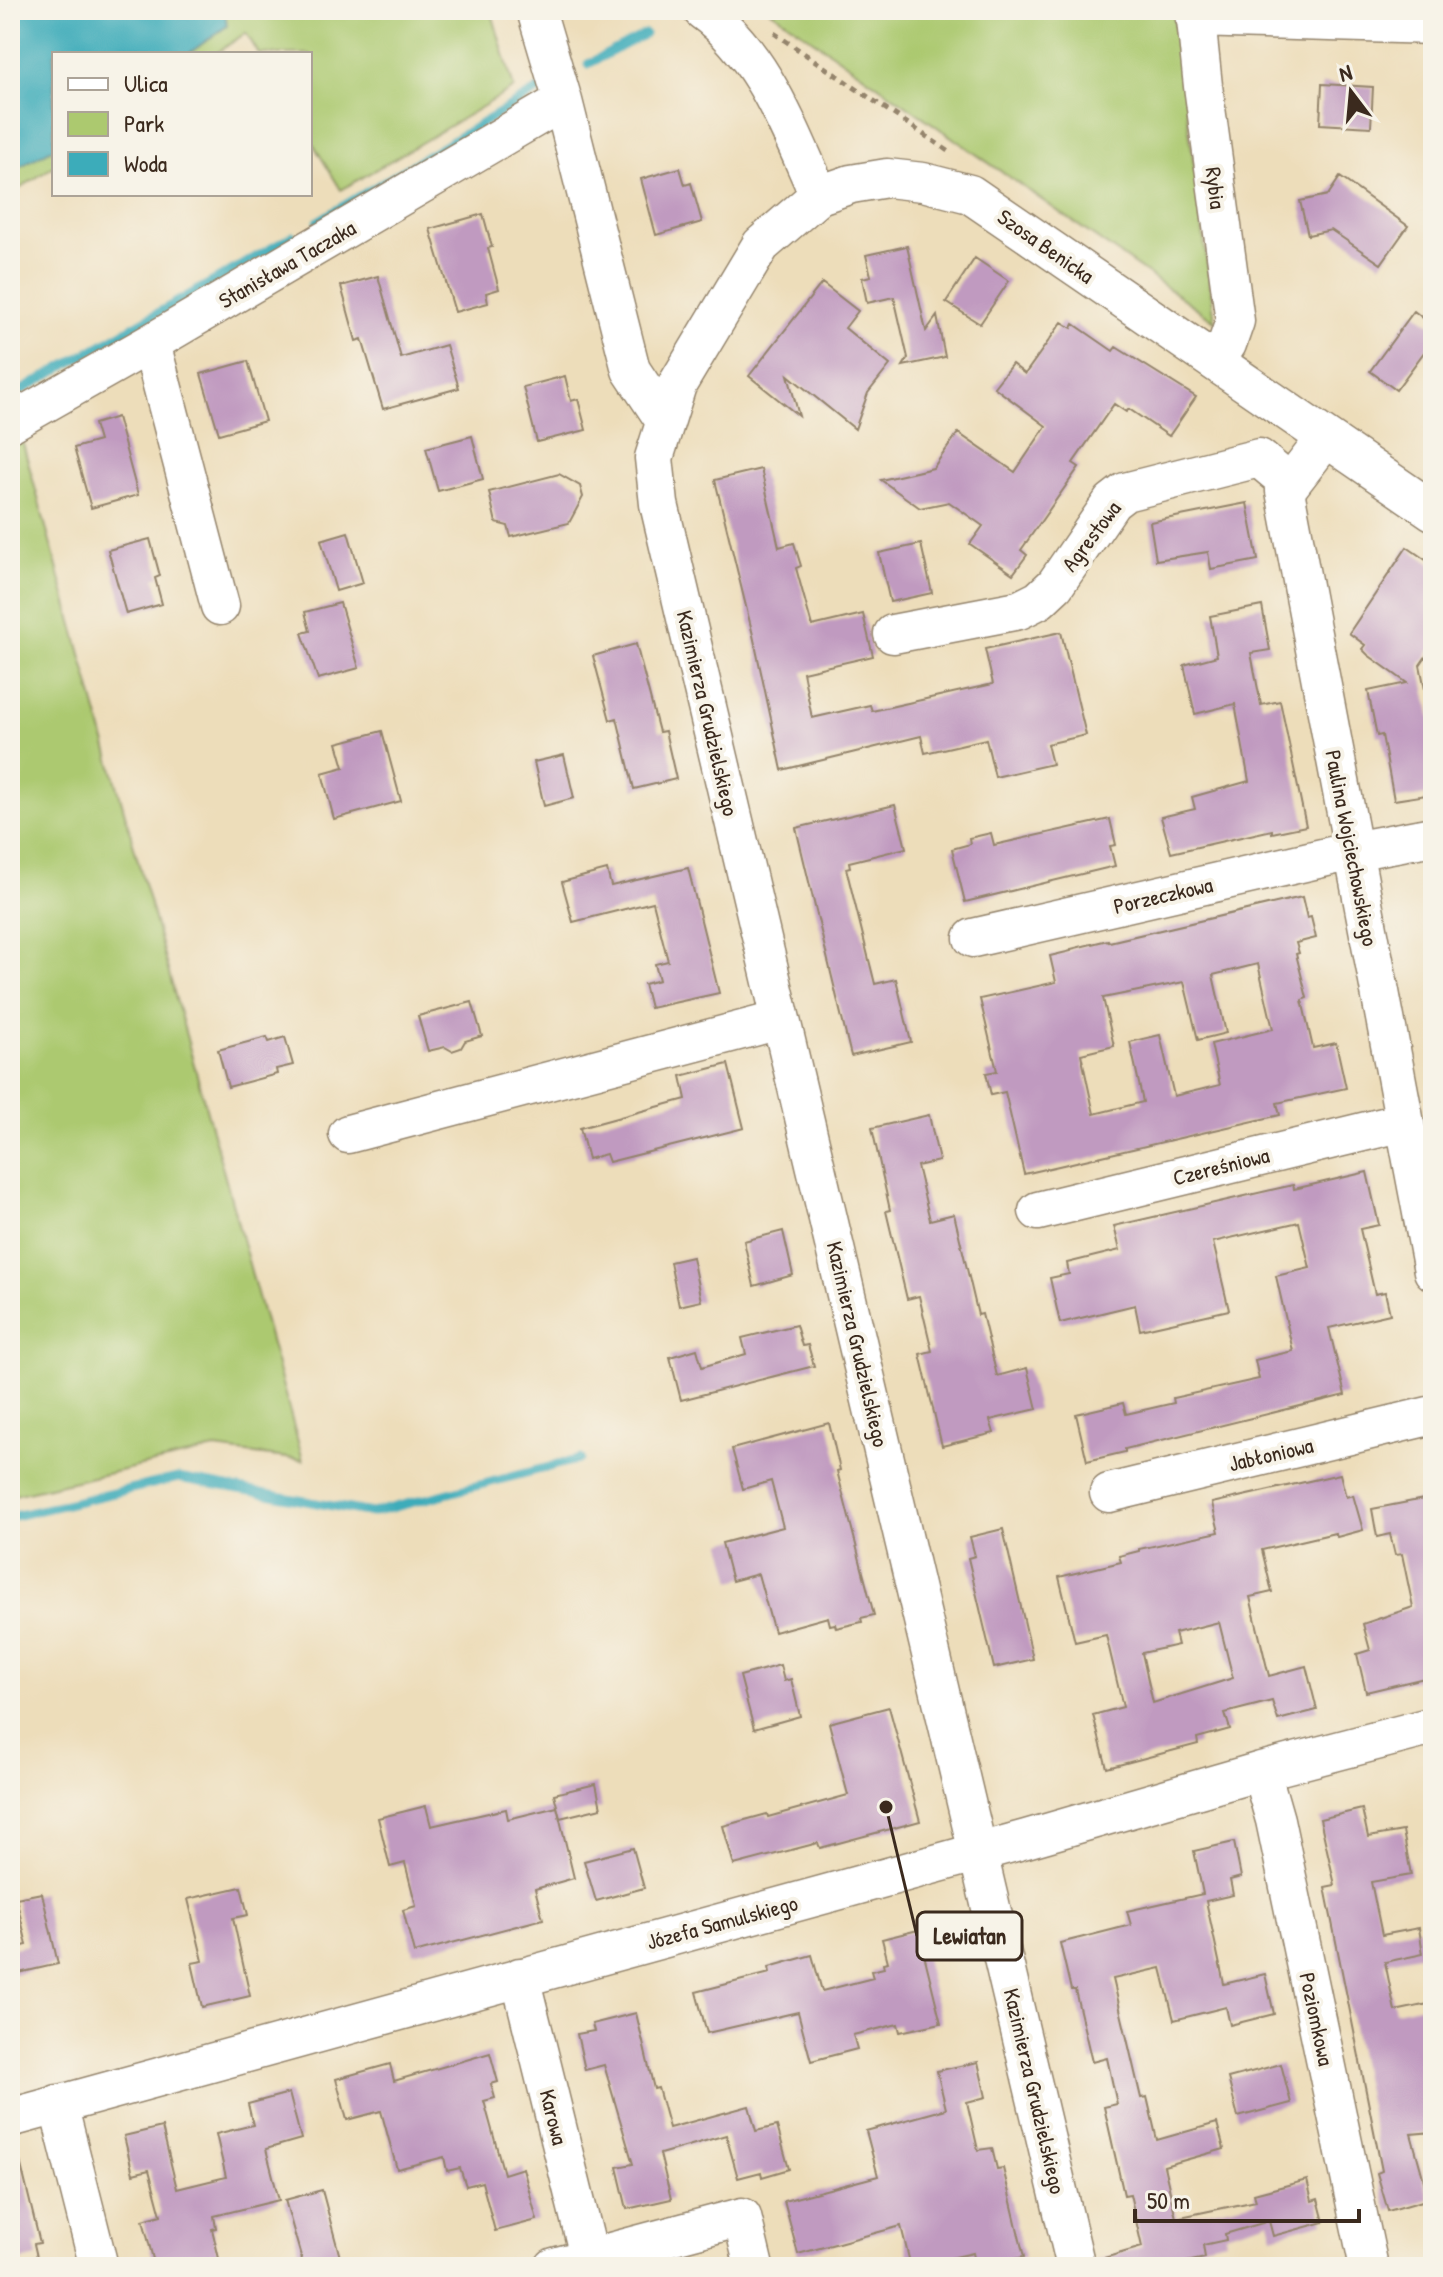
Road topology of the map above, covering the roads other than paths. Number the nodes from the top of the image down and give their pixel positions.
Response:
1 (536, 10) edge
2 (703, 11) edge
3 (1195, 14) edge
4 (1433, 25) edge
5 (563, 101) junction
6 (819, 195) junction
7 (151, 343) junction
8 (1214, 361) junction
9 (665, 421) junction
10 (10, 423) edge
11 (1326, 438) junction
12 (1290, 484) junction
13 (1433, 511) edge
14 (220, 606) dead end
15 (893, 634) dead end
16 (1433, 836) edge
17 (1353, 851) junction
18 (973, 938) dead end
19 (780, 1020) junction
20 (1404, 1122) junction
21 (348, 1134) dead end
22 (1038, 1211) dead end
23 (1433, 1271) edge
24 (1433, 1415) edge
25 (1109, 1493) dead end
26 (1433, 1726) edge
27 (1261, 1771) junction
28 (978, 1851) junction
29 (520, 1977) junction
30 (58, 2104) junction
31 (10, 2118) edge
32 (571, 2262) edge
33 (99, 2267) edge
34 (754, 2267) edge
35 (1076, 2267) edge
36 (1369, 2267) edge

1 - 5 street
2 - 6 street
3 - 4 street
3 - 8 street, Rybia
5 - 7 street, Stanisława Taczaka
5 - 9 street
6 - 8 street, Szosa Benicka
6 - 9 street, Kazimierza Grudzielskiego
7 - 10 street, Stanisława Taczaka
7 - 14 street
8 - 11 street, Szosa Benicka
9 - 19 street, Kazimierza Grudzielskiego
11 - 12 street
11 - 13 street, Szosa Benicka
12 - 15 street, Agrestowa
12 - 17 street, Paulina Wojciechowskiego
16 - 17 street, Porzeczkowa
17 - 18 street, Porzeczkowa
17 - 20 street, Paulina Wojciechowskiego
19 - 21 street
19 - 28 street, Kazimierza Grudzielskiego
20 - 22 street, Czereśniowa
20 - 23 street, Paulina Wojciechowskiego
24 - 25 street, Jabłoniowa
26 - 27 street, Józefa Samulskiego
27 - 28 street, Józefa Samulskiego
27 - 36 street, Poziomkowa
28 - 29 street, Józefa Samulskiego
28 - 35 street, Kazimierza Grudzielskiego
29 - 30 street, Józefa Samulskiego
29 - 32 street, Karowa
30 - 31 street, Józefa Samulskiego
30 - 33 street
32 - 34 street

